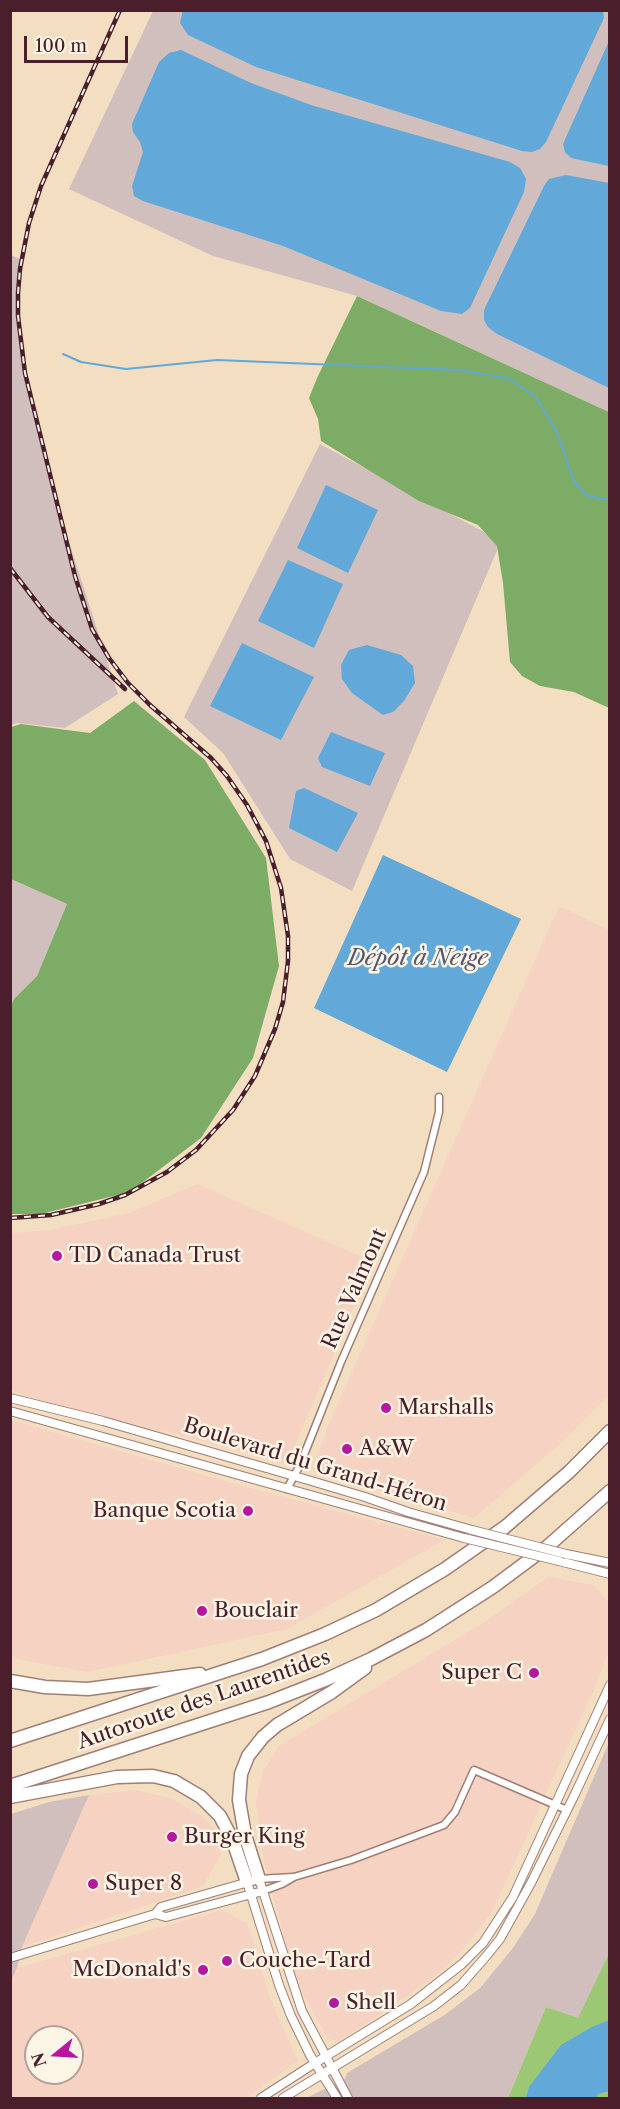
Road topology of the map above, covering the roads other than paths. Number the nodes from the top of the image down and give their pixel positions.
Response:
1 (440, 1097) dead end
2 (10, 1398) edge
3 (10, 1411) edge
4 (609, 1431) edge
5 (294, 1476) junction
6 (287, 1489) junction
7 (609, 1491) edge
8 (609, 1563) edge
9 (598, 1572) junction
10 (609, 1574) edge
11 (609, 1581) edge
12 (390, 1649) junction
13 (229, 1671) junction
14 (10, 1681) edge
15 (609, 1685) edge
16 (609, 1719) edge
17 (10, 1741) edge
18 (10, 1786) edge
19 (10, 1797) edge
20 (555, 1805) junction
21 (567, 1810) junction
22 (294, 1877) junction
23 (261, 1885) junction
24 (249, 1888) junction
25 (155, 1914) junction
26 (10, 1958) edge
27 (325, 2056) junction
28 (315, 2063) junction
29 (332, 2068) junction
30 (321, 2074) junction
31 (261, 2098) edge
32 (283, 2098) edge
33 (337, 2098) edge
34 (348, 2098) edge

1 - 5 street, Rue Valmont
2 - 5 street, Boulevard du Grand-Héron
3 - 6 street, Boulevard du Grand-Héron
4 - 13 highway, Autoroute des Laurentides
5 - 6 street, Rue Valmont
5 - 8 street, Boulevard du Grand-Héron, bridge
6 - 9 street, Boulevard du Grand-Héron, bridge
7 - 12 highway, Autoroute des Laurentides
9 - 10 street, Boulevard du Grand-Héron
9 - 11 street
12 - 18 highway, Autoroute des Laurentides
12 - 23 highway
13 - 14 highway
13 - 17 highway, Autoroute des Laurentides
15 - 20 street
16 - 21 street
19 - 24 highway
20 - 21 street
20 - 22 street
20 - 27 street
21 - 29 street
22 - 23 street
22 - 23 street
23 - 24 street
23 - 24 street
23 - 27 street
24 - 25 street
24 - 25 street
24 - 28 street
25 - 26 street
27 - 28 street
27 - 29 street
28 - 30 street
28 - 31 street
29 - 30 street
29 - 34 street
30 - 32 street
30 - 33 street

